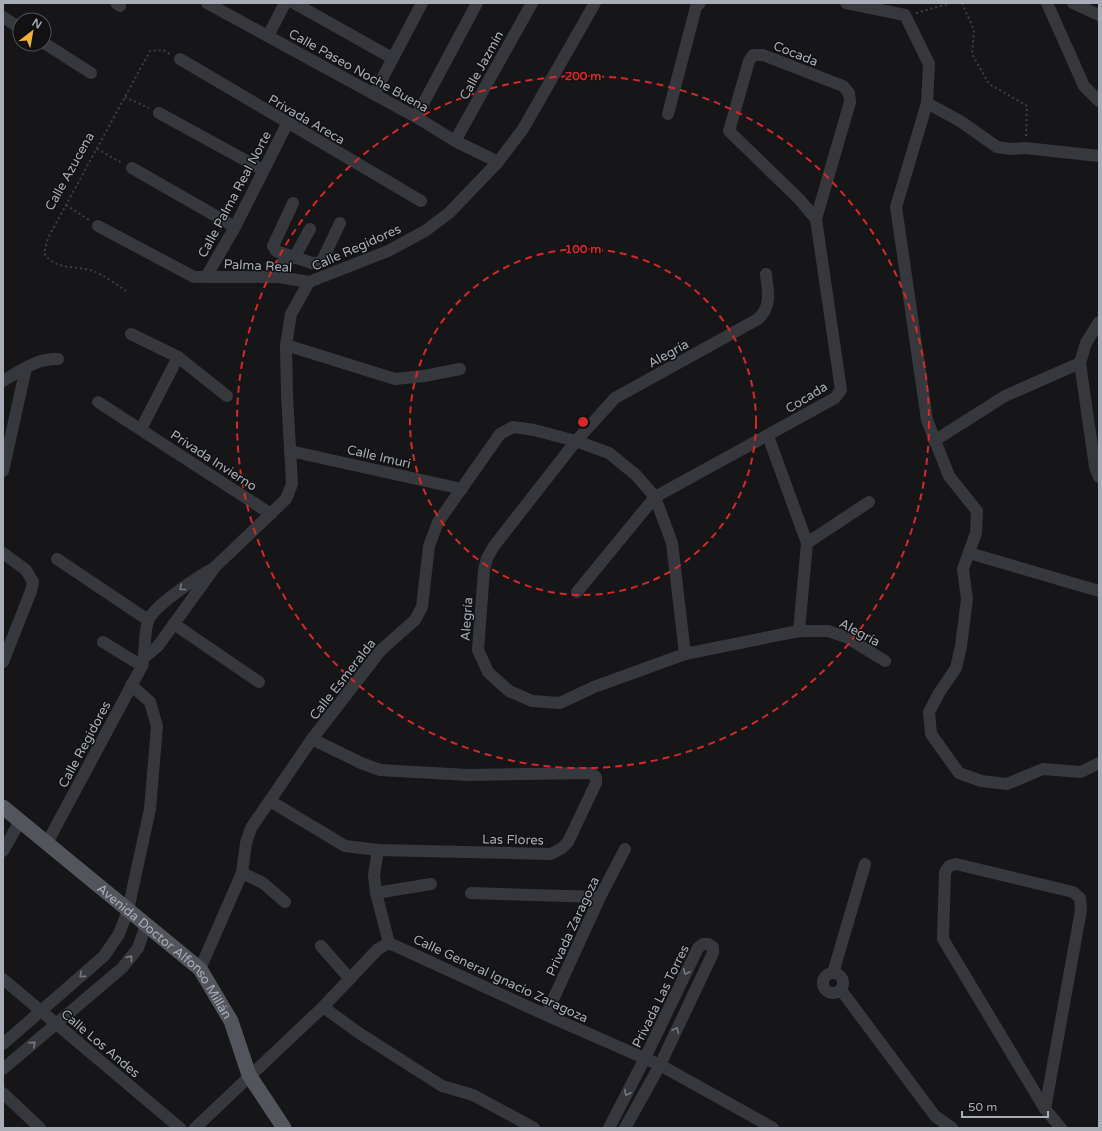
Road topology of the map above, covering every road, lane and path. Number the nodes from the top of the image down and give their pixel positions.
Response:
1 (207, 3) edge
2 (285, 3) edge
3 (294, 3) edge
4 (477, 3) edge
5 (532, 3) edge
6 (595, 3) edge
7 (700, 3) edge
8 (846, 3) edge
9 (952, 3) edge
10 (962, 3) edge
11 (1046, 3) edge
12 (1073, 3) edge
13 (417, 5) edge
14 (228, 8) edge
15 (905, 15) junction
16 (1099, 15) edge
17 (3, 17) edge
18 (12, 23) edge
19 (268, 36) junction
20 (52, 48) edge
21 (392, 58) junction
22 (180, 59) joint
23 (91, 73) dead end
24 (374, 94) junction
25 (125, 97) junction
26 (1099, 101) edge
27 (927, 103) junction
28 (159, 113) joint
29 (668, 114) dead end
30 (416, 117) junction
31 (287, 124) junction
32 (455, 141) junction
33 (1026, 148) junction
34 (97, 149) junction
35 (1099, 156) edge
36 (498, 162) junction
37 (132, 168) joint
38 (263, 170) junction
39 (421, 201) dead end
40 (293, 204) dead end
41 (66, 205) junction
42 (816, 219) junction
43 (340, 223) dead end
44 (98, 226) joint
45 (235, 227) junction
46 (310, 229) dead end
47 (290, 256) junction
48 (766, 274) dead end
49 (206, 277) junction
50 (279, 277) junction
51 (309, 282) junction
52 (126, 291) dead end
53 (1099, 322) edge
54 (131, 334) dead end
55 (286, 345) junction
56 (178, 356) junction
57 (58, 359) dead end
58 (1080, 363) junction
59 (26, 368) junction
60 (460, 369) dead end
61 (3, 381) edge
62 (227, 396) dead end
63 (98, 402) dead end
64 (141, 429) junction
65 (768, 436) junction
66 (576, 441) junction
67 (934, 441) junction
68 (290, 451) junction
69 (3, 471) edge
70 (1099, 477) edge
71 (462, 489) junction
72 (655, 497) junction
73 (869, 502) dead end
74 (271, 514) junction
75 (807, 543) junction
76 (3, 553) edge
77 (969, 553) junction
78 (57, 558) dead end
79 (215, 568) junction
80 (1099, 591) edge
81 (577, 592) dead end
82 (148, 620) junction
83 (174, 624) junction
84 (800, 631) junction
85 (8, 637) edge
86 (103, 642) dead end
87 (685, 654) junction
88 (885, 661) dead end
89 (3, 662) edge
90 (143, 662) junction
91 (260, 682) dead end
92 (132, 685) junction
93 (312, 739) junction
94 (1099, 763) edge
95 (270, 801) junction
96 (3, 807) edge
97 (20, 821) junction
98 (47, 843) junction
99 (625, 849) dead end
100 (378, 850) junction
101 (3, 851) edge
102 (865, 864) dead end
103 (242, 874) junction
104 (431, 884) dead end
105 (376, 893) junction
106 (471, 893) dead end
107 (600, 897) junction
108 (285, 902) dead end
109 (128, 910) junction
110 (146, 925) junction
111 (389, 943) junction
112 (321, 946) dead end
113 (200, 969) junction
114 (3, 979) edge
115 (350, 979) junction
116 (323, 1007) junction
117 (41, 1011) junction
118 (546, 1015) junction
119 (56, 1024) junction
120 (3, 1044) edge
121 (645, 1058) junction
122 (660, 1065) junction
123 (3, 1070) edge
124 (249, 1075) junction
125 (3, 1093) edge
126 (1045, 1109) junction
127 (40, 1128) edge
128 (180, 1128) edge
129 (195, 1128) edge
130 (284, 1128) edge
131 (534, 1128) edge
132 (609, 1128) edge
133 (625, 1128) edge
134 (773, 1128) edge
135 (952, 1128) edge
136 (1061, 1128) edge

1 - 14 street, Calle Paseo Noche Buena
2 - 19 street
3 - 21 street
4 - 30 street
5 - 32 street, Calle Jazmín
6 - 36 street, Calle Regidores
7 - 29 street
8 - 15 street
9 - 15 path
10 - 33 path
11 - 26 street
12 - 16 street
13 - 21 street
14 - 19 street, Calle Paseo Noche Buena
15 - 27 street
17 - 18 street
19 - 24 street, Calle Paseo Noche Buena
20 - 23 street
21 - 24 street
22 - 25 path, Calle Azucena
22 - 31 street, Privada Areca
24 - 30 street, Calle Paseo Noche Buena
25 - 28 path
25 - 34 path, Calle Azucena
27 - 33 street
27 - 67 street
28 - 38 street
30 - 32 street, Calle Paseo Noche Buena
31 - 38 street, Calle Palma Real Norte
31 - 39 street, Privada Areca
32 - 36 street, Calle Paseo Noche Buena
33 - 35 street
34 - 37 path
34 - 41 path, Calle Azucena
36 - 51 street, Calle Regidores
37 - 45 street
38 - 45 street, Calle Palma Real Norte
40 - 47 street
41 - 44 path
41 - 52 path, Calle Azucena
42 - 42 street, Cocada
42 - 65 street, Cocada
43 - 47 street
44 - 49 street, Palma Real
45 - 49 street, Calle Palma Real Norte
46 - 47 street
47 - 50 street
48 - 66 street, Alegría
49 - 50 street, Palma Real
50 - 51 street, Palma Real
51 - 55 street, Calle Regidores
53 - 58 street
54 - 56 street
55 - 60 street
55 - 68 street, Calle Regidores
56 - 62 street
56 - 64 street
57 - 59 street
58 - 67 street
58 - 70 street
59 - 61 street
59 - 69 street
63 - 64 street, Privada Invierno
64 - 74 street, Privada Invierno
65 - 72 street, Cocada
65 - 75 street
66 - 71 street, Calle Esmeralda
66 - 72 street, Calle Esmeralda
66 - 87 street, Alegría
67 - 77 street
68 - 71 street, Calle Imuri
68 - 74 street, Calle Regidores
71 - 93 street, Calle Esmeralda
72 - 81 street
72 - 87 street
73 - 75 street
74 - 79 street, Calle Regidores
75 - 84 street
76 - 85 street
77 - 80 street
77 - 94 street
78 - 82 street
79 -> 82 street, Calle Regidores
79 - 83 street, Calle Regidores
82 - 90 street, Calle Regidores
83 - 90 street, Calle Regidores
83 - 91 street
84 - 87 street, Alegría
84 - 88 street, Alegría
85 - 89 street
86 - 90 street
90 - 92 street, Calle Regidores
92 - 98 street, Calle Regidores
92 - 109 street
93 - 95 street, Calle Esmeralda
93 - 100 street, Las Flores
95 - 100 street, Las Flores
95 - 103 street, Calle Esmeralda
96 - 97 main road, Avenida Doctor Alfonso Millán
97 - 98 main road, Avenida Doctor Alfonso Millán
97 - 101 street
98 - 109 main road, Avenida Doctor Alfonso Millán
99 - 107 street, Privada Zaragoza
100 - 105 street
102 - 135 street
103 - 108 street
103 - 113 street, Calle Esmeralda
104 - 105 street
105 - 111 street
106 - 107 street
107 - 118 street, Privada Zaragoza
109 - 110 main road, Avenida Doctor Alfonso Millán
109 -> 117 street
110 - 113 main road, Avenida Doctor Alfonso Millán
119 -> 110 street
111 - 115 street
111 - 118 street, Calle General Ignacio Zaragoza
112 - 115 street
113 - 124 main road, Avenida Doctor Alfonso Millán
114 - 117 street, Calle Los Andes
115 - 116 street
116 - 124 street
116 - 131 street
117 - 119 street, Calle Los Andes
117 - 120 street
118 - 121 street, Calle General Ignacio Zaragoza
123 -> 119 street
119 - 128 street, Calle Los Andes
121 - 122 street, Calle General Ignacio Zaragoza
122 -> 121 street, Privada Las Torres
121 -> 132 street
122 - 133 street
122 - 134 street, Calle General Ignacio Zaragoza
124 - 129 street
124 - 130 main road, Avenida Doctor Alfonso Millán
125 - 127 street
126 - 126 street
126 - 136 street

